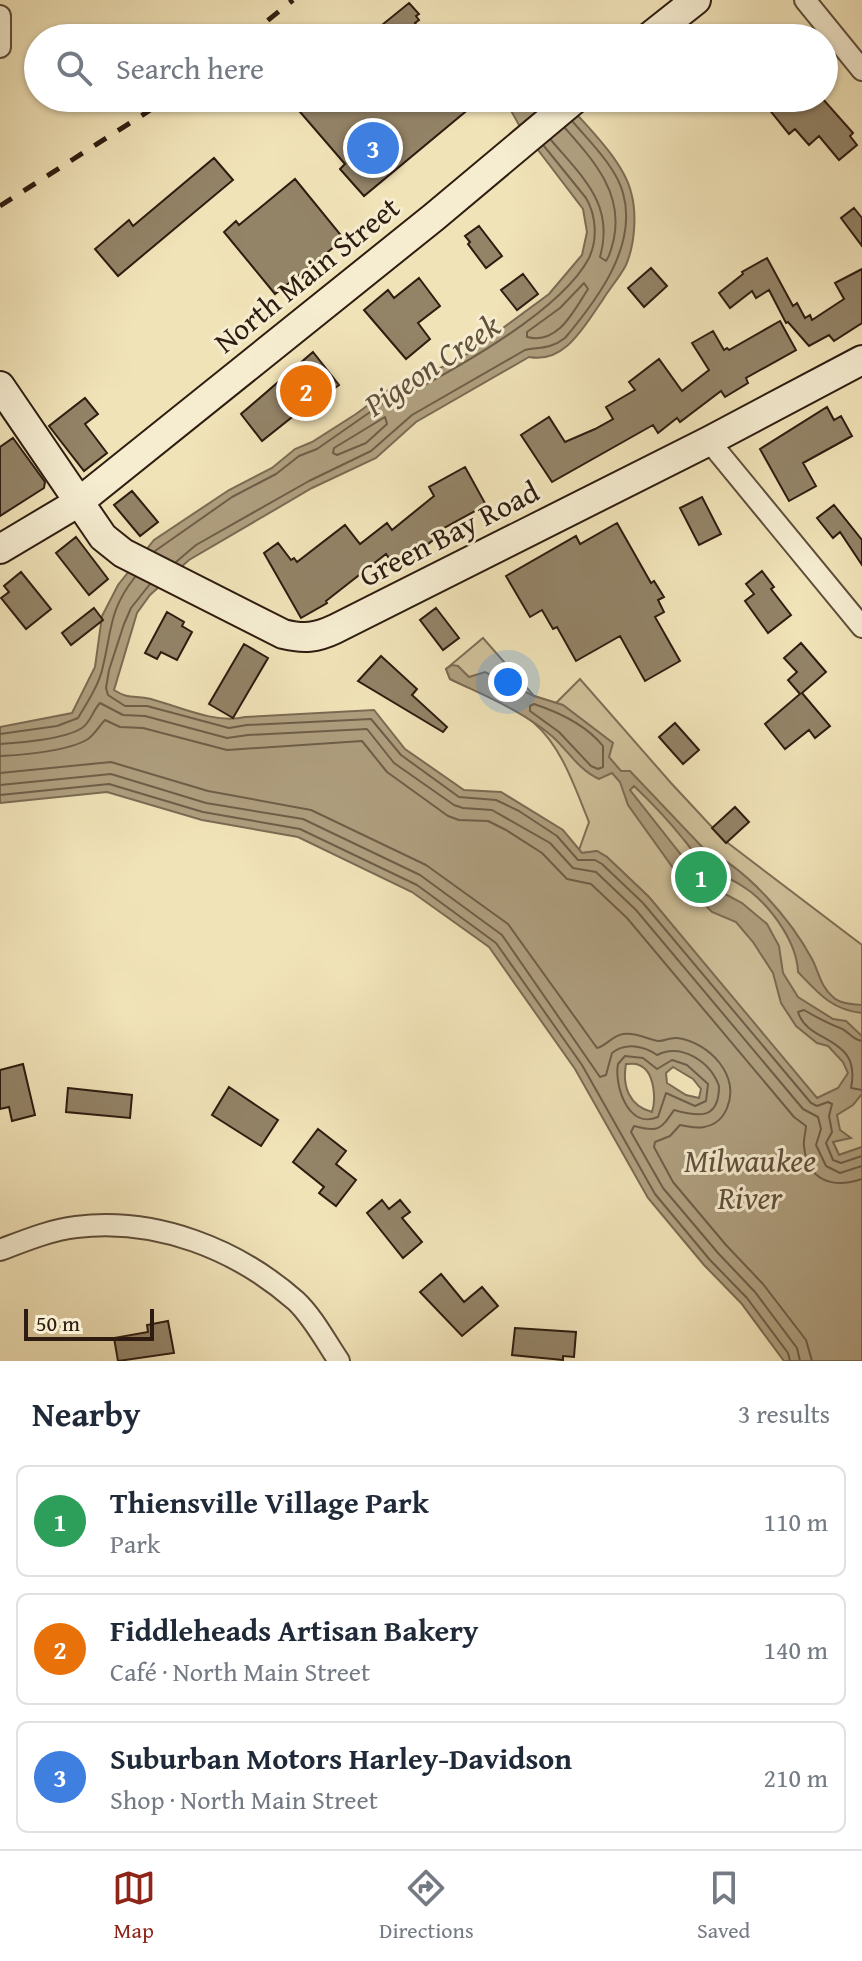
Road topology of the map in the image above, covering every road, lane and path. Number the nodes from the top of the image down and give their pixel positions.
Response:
1 (696, 0) edge
2 (805, 0) edge
3 (0, 16) edge
4 (666, 24) edge
5 (825, 24) edge
6 (838, 41) edge
7 (0, 47) edge
8 (862, 70) edge
9 (559, 112) edge
10 (862, 360) edge
11 (0, 386) edge
12 (709, 441) junction
13 (79, 502) junction
14 (0, 549) edge
15 (862, 627) edge
16 (0, 1250) edge
17 (339, 1361) edge

1 - 4 street
2 - 5 street
3 - 7 street
6 - 8 street
9 - 13 street, North Main Street
10 - 12 street, Green Bay Road
11 - 13 street, Green Bay Road
12 - 13 street, Green Bay Road
12 - 15 street
13 - 14 street, North Main Street
16 - 17 street

